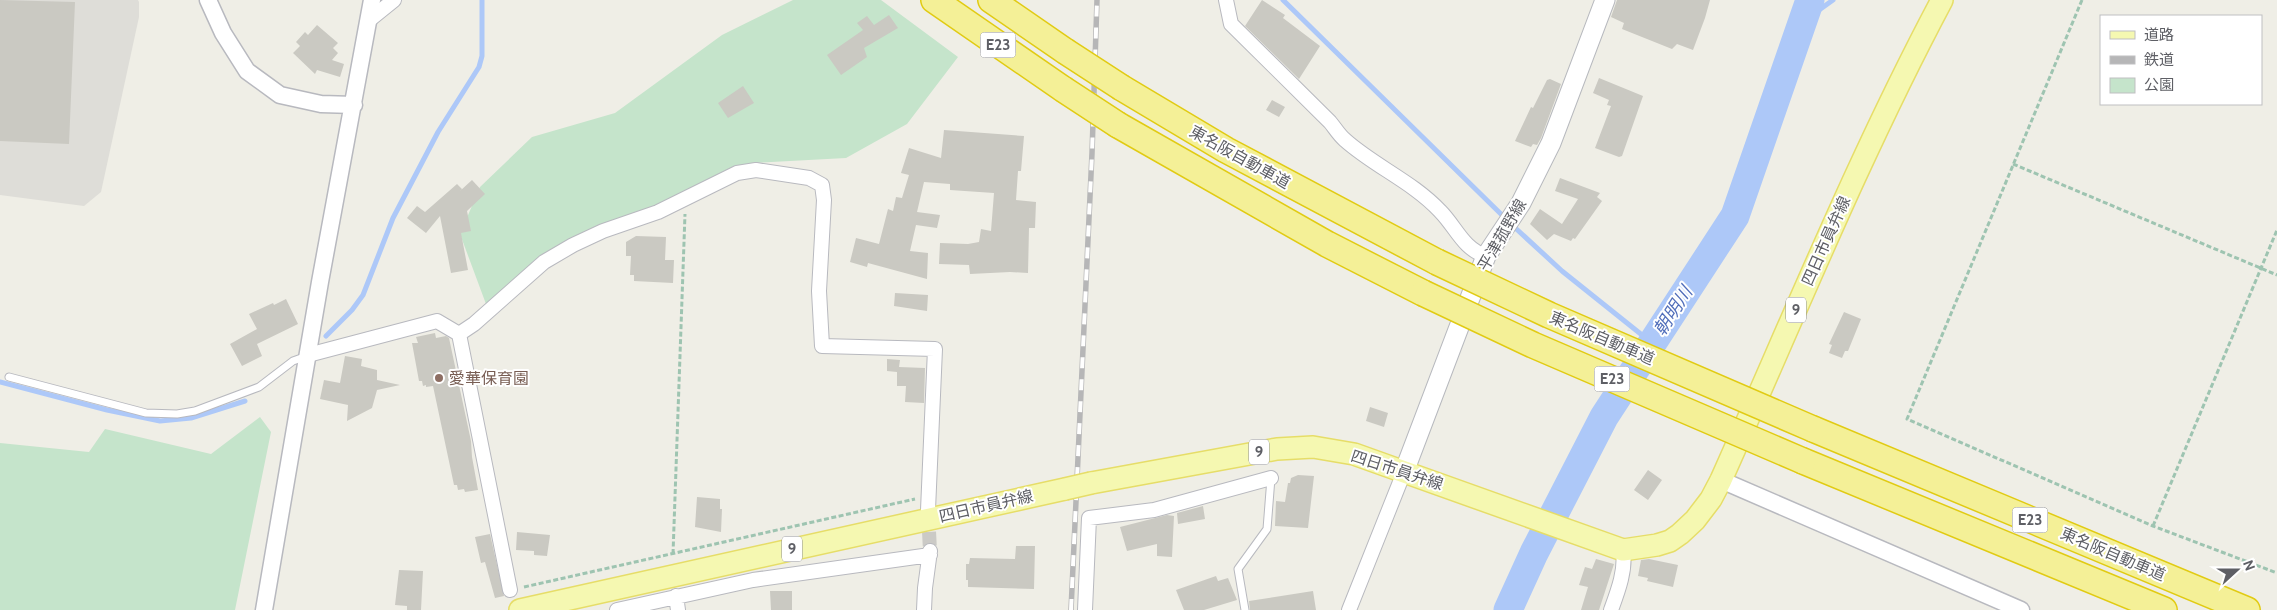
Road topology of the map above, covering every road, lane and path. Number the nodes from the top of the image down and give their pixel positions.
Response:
1 (208, 0) edge
2 (372, 0) edge
3 (394, 0) edge
4 (934, 0) edge
5 (991, 0) edge
6 (1226, 0) edge
7 (1605, 0) edge
8 (1942, 0) edge
9 (2082, 0) edge
10 (368, 21) junction
11 (354, 105) junction
12 (2013, 164) junction
13 (686, 198) junction
14 (2277, 230) edge
15 (1486, 256) junction
16 (2261, 269) junction
17 (2277, 275) edge
18 (459, 334) junction
19 (308, 355) junction
20 (9, 378) dead end
21 (1404, 472) junction
22 (1271, 478) joint
23 (1721, 480) junction
24 (928, 503) joint
25 (2153, 526) junction
26 (1623, 550) junction
27 (673, 554) junction
28 (2277, 574) edge
29 (510, 590) joint
30 (676, 596) junction
31 (264, 610) edge
32 (520, 610) edge
33 (617, 610) edge
34 (678, 610) edge
35 (924, 610) edge
36 (1085, 610) edge
37 (1245, 610) edge
38 (1349, 610) edge
39 (1610, 610) edge
40 (2021, 610) edge
41 (2164, 610) edge
42 (2247, 610) edge

1 - 11 street
2 - 10 street
3 - 10 street
4 - 41 highway, 東名阪自動車道 / E23, bridge
5 - 42 highway, 東名阪自動車道 / E23, bridge
6 - 15 street
7 - 15 main road, 平津菰野線
8 - 23 main road, 四日市員弁線 / 9
9 - 12 path
10 - 11 street
11 - 19 street
12 - 16 path
12 - 25 path
13 - 18 street
13 - 24 street
13 - 27 path
14 - 16 path
15 - 21 main road, 平津菰野線
16 - 17 path
16 - 25 path
18 - 19 street
18 - 29 street
19 - 20 lane
19 - 31 street
21 - 26 main road, 四日市員弁線 / 9
21 - 32 main road, 四日市員弁線 / 9, bridge
21 - 38 street
22 - 36 street
22 - 37 lane
23 - 26 main road, 四日市員弁線 / 9
23 - 40 street
24 - 27 path
25 - 28 path
26 - 39 street
27 - 29 path
30 - 33 street
30 - 34 street
30 - 35 street

